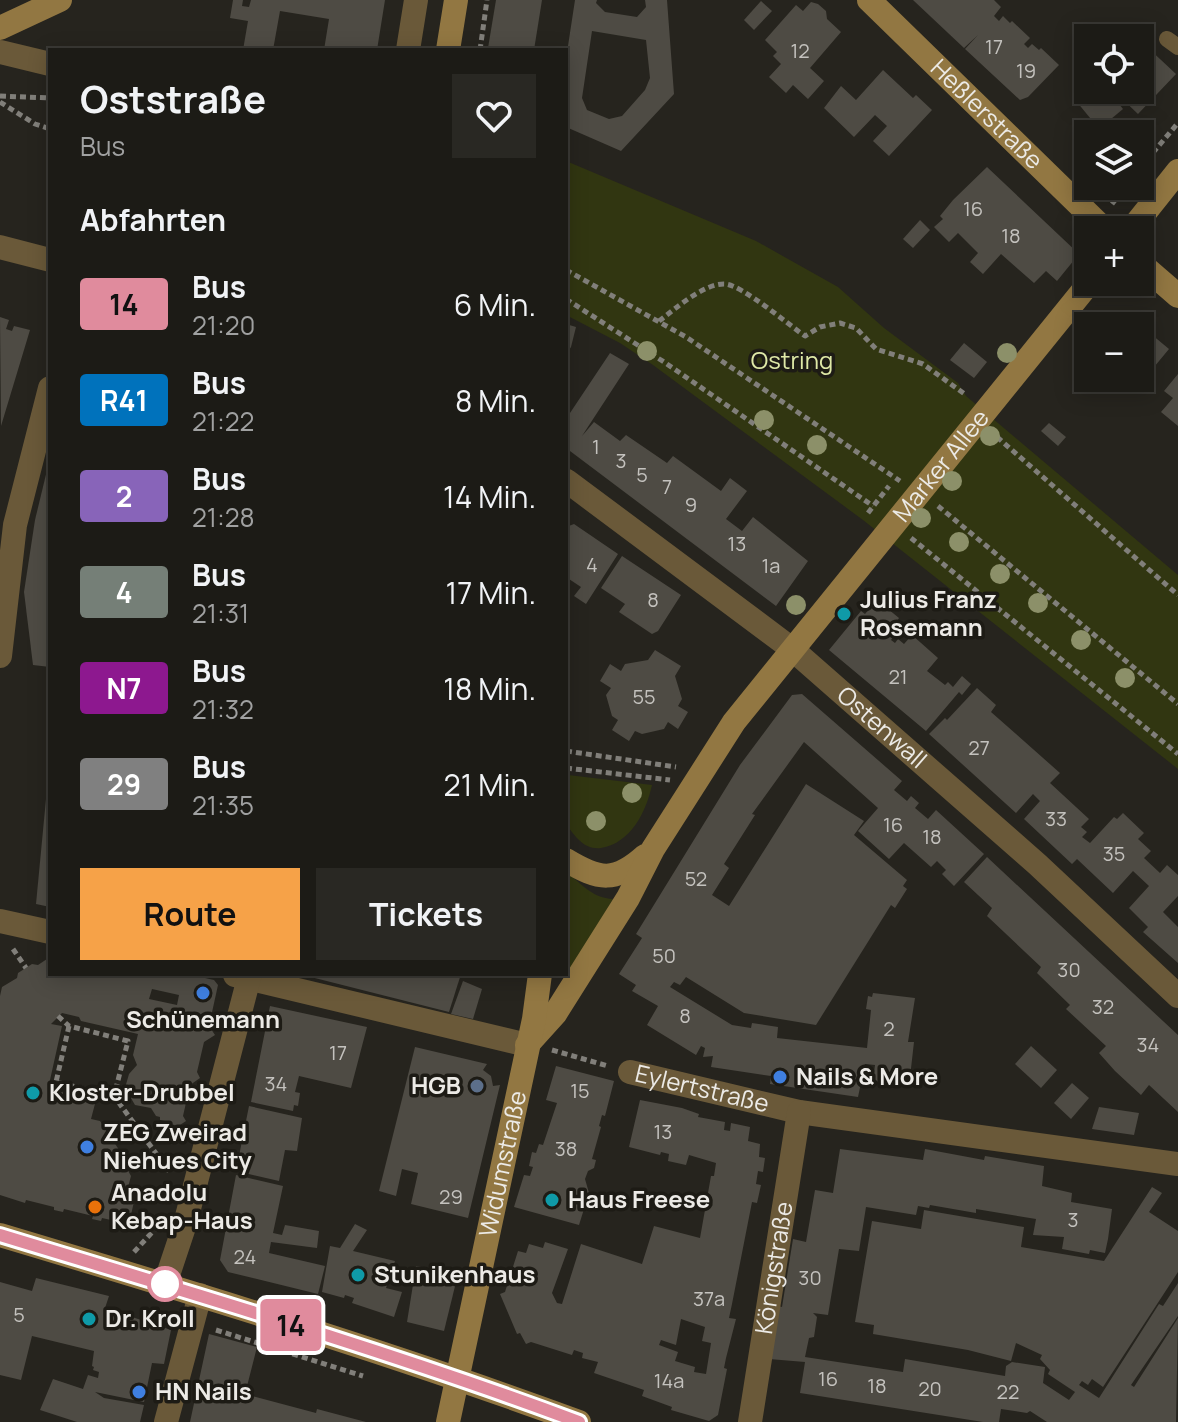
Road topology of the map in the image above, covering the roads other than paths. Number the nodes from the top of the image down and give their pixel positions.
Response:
1 (60, 0) edge
2 (416, 0) edge
3 (456, 0) edge
4 (869, 0) edge
5 (0, 28) edge
6 (408, 48) edge
7 (448, 48) edge
8 (0, 52) edge
9 (48, 64) edge
10 (1178, 171) edge
11 (1091, 216) edge
12 (1142, 216) edge
13 (0, 247) edge
14 (48, 259) edge
15 (1154, 275) edge
16 (1079, 296) edge
17 (1178, 296) edge
18 (48, 396) edge
19 (568, 482) edge
20 (792, 649) junction
21 (0, 656) edge
22 (653, 849) junction
23 (568, 861) edge
24 (0, 921) edge
25 (48, 932) edge
26 (244, 976) edge
27 (248, 976) edge
28 (540, 976) edge
29 (1178, 996) edge
30 (527, 1045) junction
31 (630, 1072) road end
32 (799, 1112) junction
33 (1178, 1164) edge
34 (0, 1235) edge
35 (165, 1284) junction
36 (200, 1295) junction
37 (458, 1378) junction
38 (166, 1422) edge
39 (448, 1422) edge
40 (579, 1422) edge
41 (750, 1422) edge

1 - 5 street
2 - 6 street
3 - 7 street
4 - 11 street, Heßlerstraße
8 - 9 street
10 - 12 street
13 - 14 street
15 - 17 street
16 - 20 street, Marker Allee
18 - 21 street
19 - 20 street, Ostenwall
20 - 22 street
20 - 29 street, Ostenwall
22 - 23 street
22 - 30 street
24 - 25 street
26 - 35 street
27 - 30 street
28 - 30 street, Widumstraße
30 - 37 street, Widumstraße
31 - 32 street, Eylertstraße
32 - 33 street, Eylertstraße
32 - 41 street, Königstraße
34 - 35 street
35 - 36 street
36 - 37 street
36 - 38 street
37 - 39 street, Widumstraße
37 - 40 street

